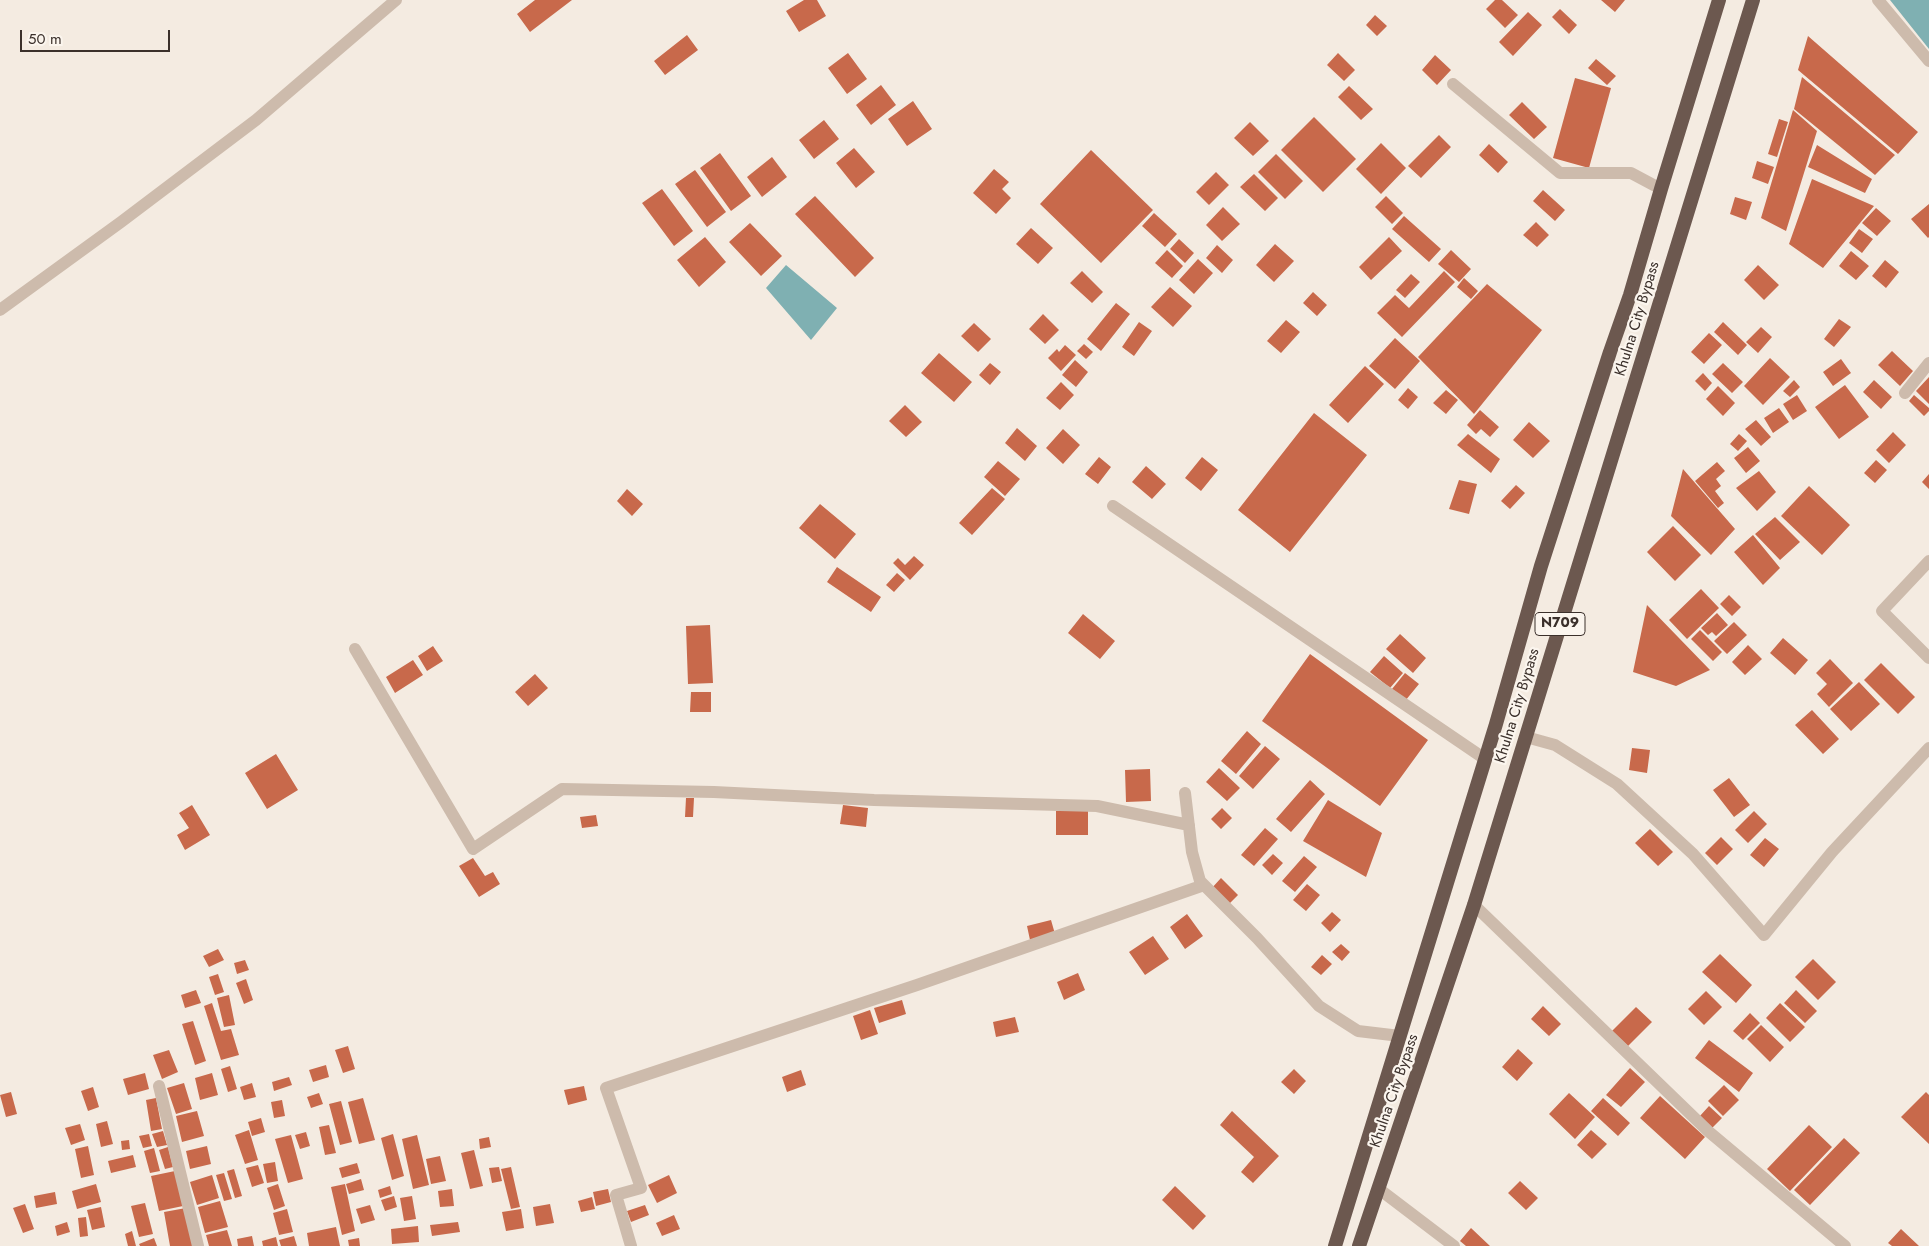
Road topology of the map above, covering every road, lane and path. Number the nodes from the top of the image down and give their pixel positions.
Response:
1 (396, 0) edge
2 (1719, 0) edge
3 (1753, 0) edge
4 (1878, 0) edge
5 (1929, 61) edge
6 (1453, 84) dead end
7 (1661, 189) junction
8 (0, 310) edge
9 (1929, 363) edge
10 (1905, 392) dead end
11 (1114, 506) dead end
12 (1929, 561) edge
13 (354, 649) dead end
14 (1929, 658) edge
15 (1526, 737) junction
16 (1929, 748) edge
17 (1485, 759) junction
18 (1185, 793) dead end
19 (1188, 825) junction
20 (1204, 885) junction
21 (1474, 905) junction
22 (1400, 1036) junction
23 (159, 1086) dead end
24 (1379, 1189) junction
25 (198, 1246) edge
26 (631, 1246) edge
27 (1335, 1246) edge
28 (1359, 1246) edge
29 (1454, 1246) edge
30 (1845, 1246) edge

1 - 8 street
2 - 7 highway, Khulna City Bypass / N709
3 - 15 highway, Khulna City Bypass / N709
4 - 5 street
6 - 7 street
7 - 17 highway, Khulna City Bypass / N709
9 - 10 street
11 - 17 street
12 - 14 street
13 - 19 street
15 - 16 street
15 - 21 highway, Khulna City Bypass / N709
17 - 22 highway, Khulna City Bypass / N709
18 - 19 street
19 - 20 street
20 - 22 street
20 - 26 street
21 - 24 highway, Khulna City Bypass / N709
21 - 30 street
22 - 27 highway, Khulna City Bypass / N709
23 - 25 street
24 - 28 highway, Khulna City Bypass / N709
24 - 29 street

